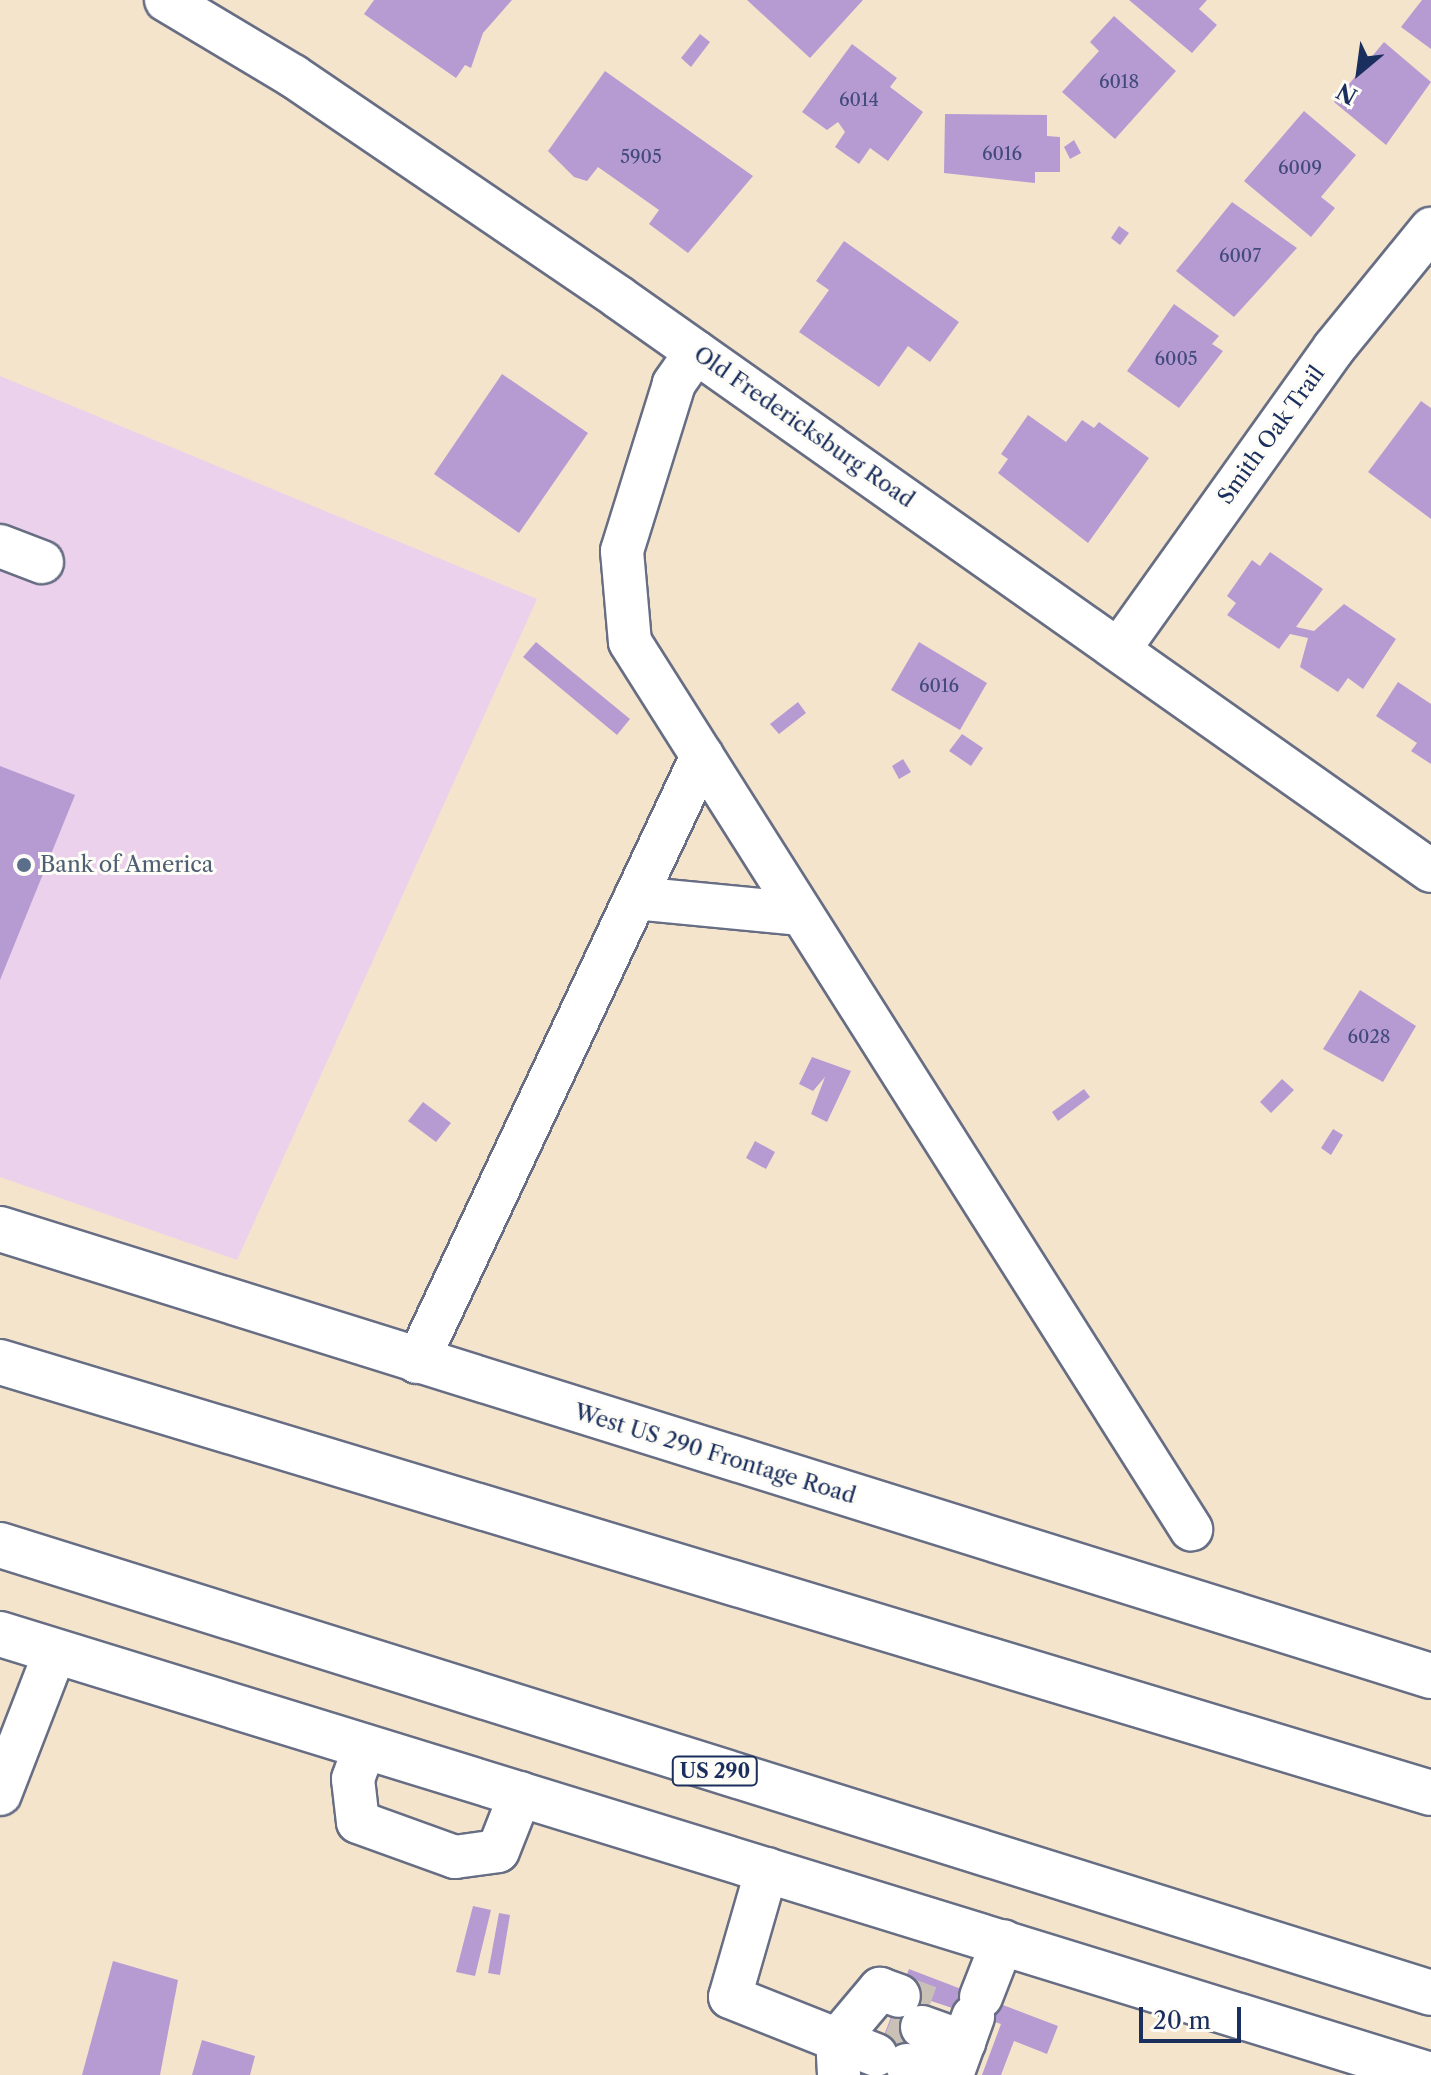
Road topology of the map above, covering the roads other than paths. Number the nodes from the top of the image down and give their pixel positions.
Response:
1 (166, 0) edge
2 (1431, 229) edge
3 (696, 352) junction
4 (0, 546) edge
5 (42, 562) dead end
6 (1120, 648) junction
7 (702, 756) junction
8 (1431, 871) edge
9 (635, 898) junction
10 (801, 914) junction
11 (0, 1229) edge
12 (0, 1362) edge
13 (417, 1362) junction
14 (1191, 1529) dead end
15 (0, 1545) edge
16 (0, 1634) edge
17 (55, 1652) junction
18 (1431, 1676) edge
19 (365, 1746) junction
20 (521, 1793) junction
21 (1431, 1793) edge
22 (0, 1794) edge
23 (767, 1869) junction
24 (1003, 1941) junction
25 (1431, 1993) edge
26 (913, 2042) edge
27 (1431, 2075) edge

1 - 3 street, Old Fredericksburg Road
2 - 6 street, Smith Oak Trail
3 - 6 street, Old Fredericksburg Road
3 - 7 street
4 - 5 street
6 - 8 street, Old Fredericksburg Road
7 - 9 street
7 - 10 street
9 - 10 street
9 - 13 street
10 - 14 street
11 - 13 main road, West US 290 Frontage Road
12 - 21 main road
13 - 18 main road, West US 290 Frontage Road
15 - 25 main road, US 290
16 - 17 main road
17 - 19 main road
17 - 22 street
19 - 20 main road
19 - 20 street
20 - 23 main road
23 - 24 main road
23 - 26 street
24 - 26 street
24 - 27 main road

